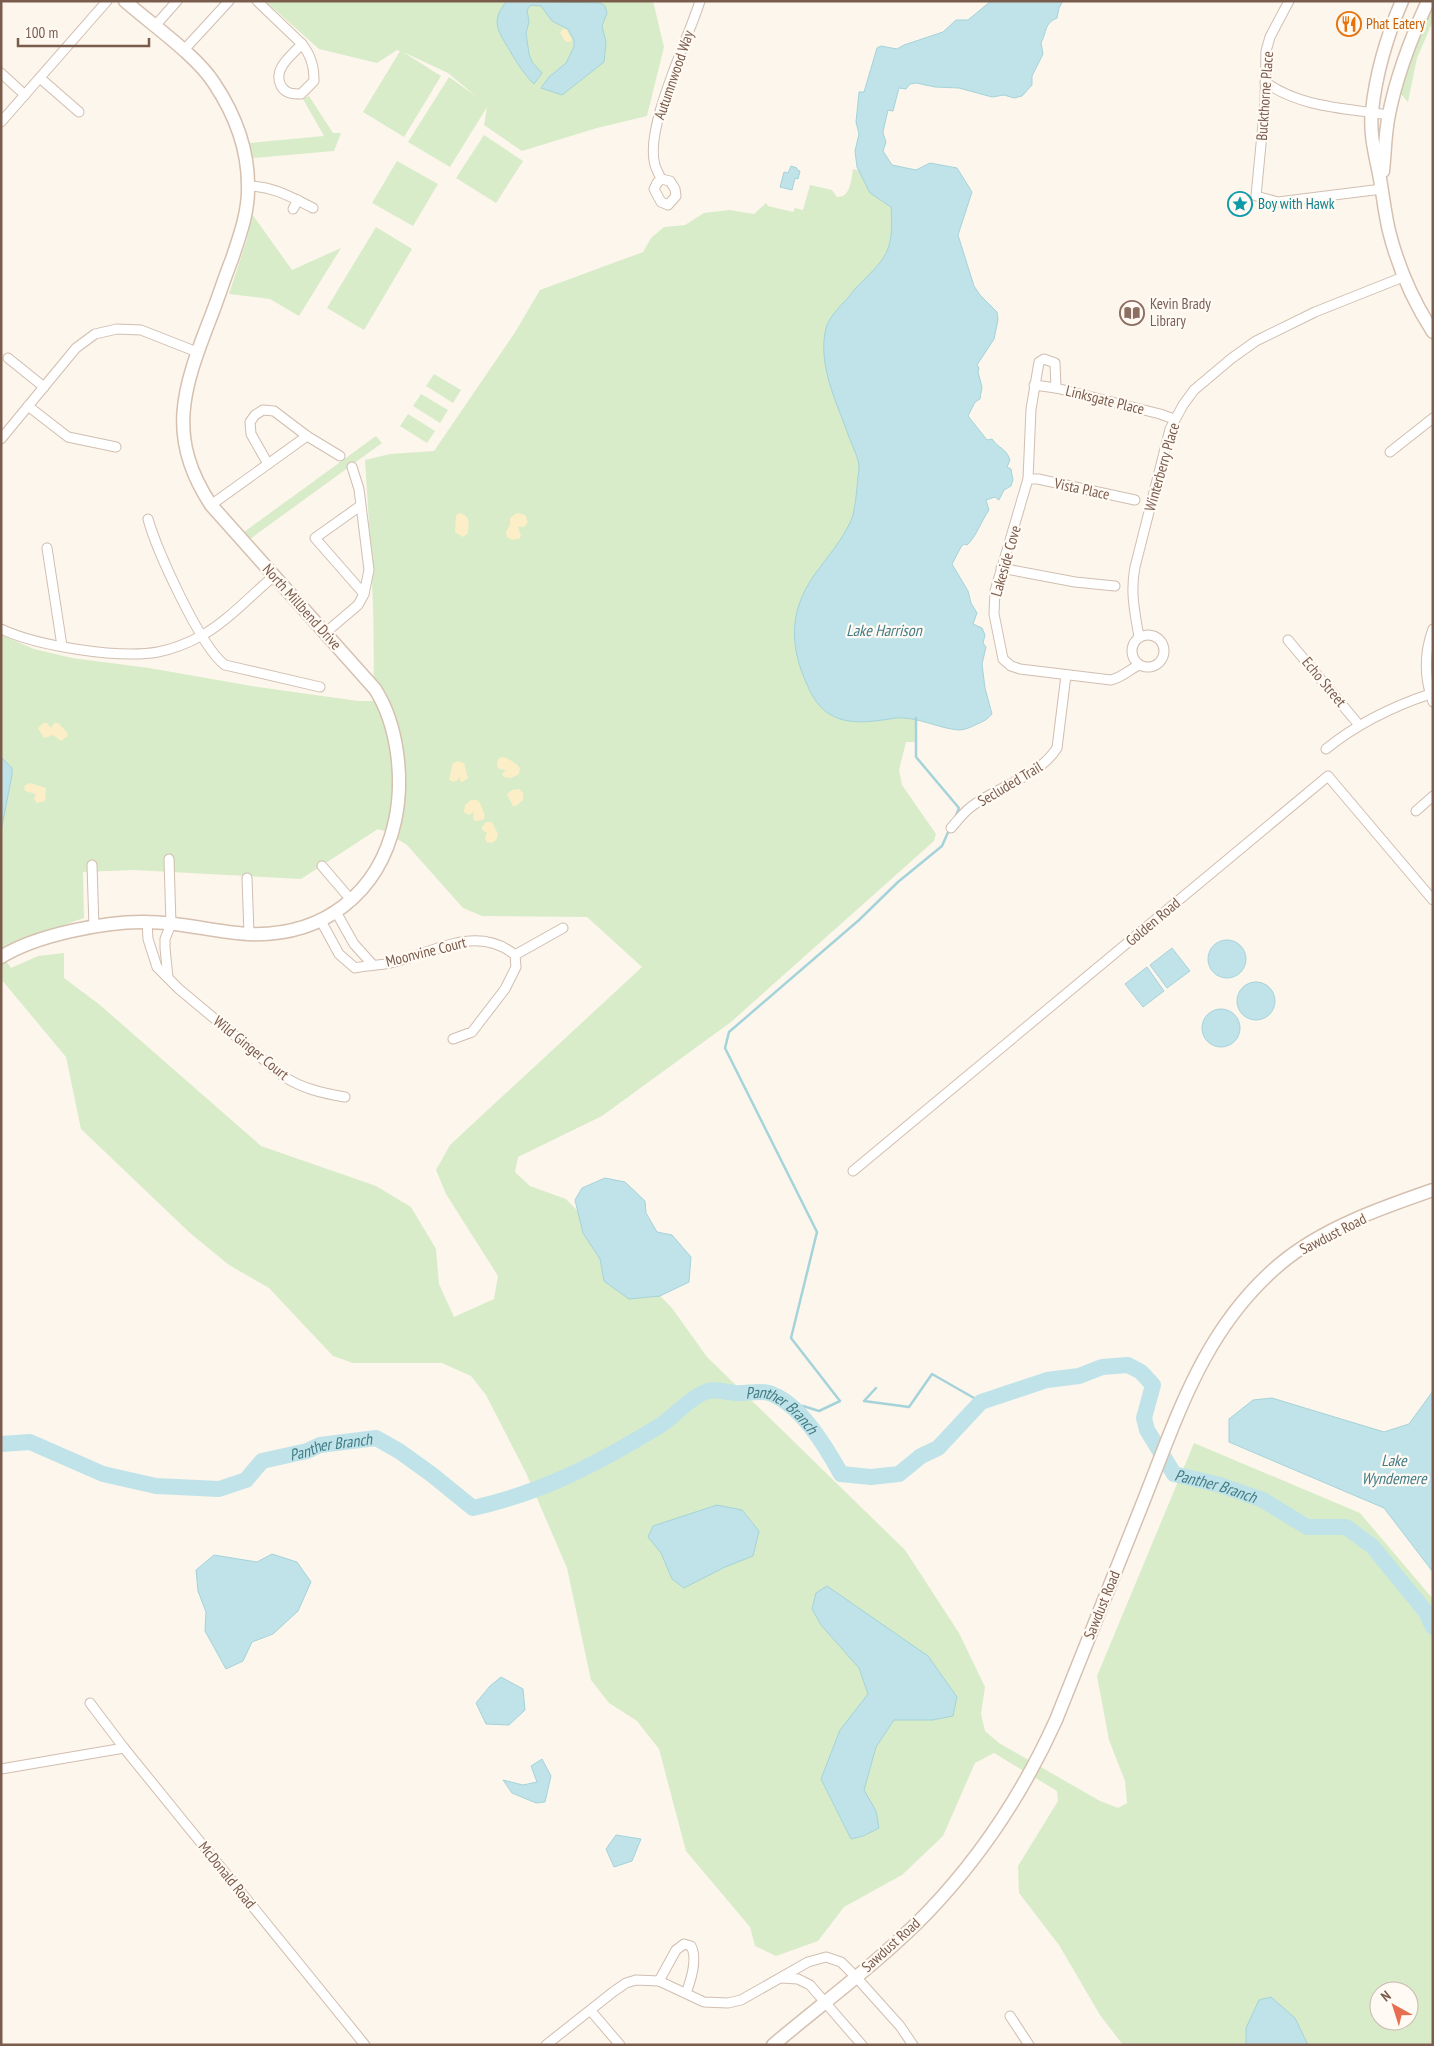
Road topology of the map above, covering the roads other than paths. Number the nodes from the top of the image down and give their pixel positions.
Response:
1 (107, 1) edge
2 (125, 1) edge
3 (178, 1) edge
4 (229, 1) edge
5 (257, 1) edge
6 (700, 1) edge
7 (1289, 1) edge
8 (1402, 1) edge
9 (1428, 1) edge
10 (154, 27) junction
11 (302, 44) junction
12 (183, 51) junction
13 (1, 73) edge
14 (40, 78) junction
15 (1265, 82) junction
16 (25, 95) junction
17 (79, 112) dead end
18 (1372, 112) junction
19 (1388, 115) junction
20 (1, 122) edge
21 (661, 179) dead end
22 (248, 186) junction
23 (1382, 189) junction
24 (298, 200) junction
25 (312, 208) dead end
26 (293, 209) dead end
27 (1403, 277) junction
28 (1433, 332) edge
29 (197, 352) junction
30 (8, 358) dead end
31 (1034, 385) junction
32 (44, 387) junction
33 (1056, 388) junction
34 (28, 406) junction
35 (1433, 418) edge
36 (1174, 419) junction
37 (307, 436) junction
38 (1, 439) edge
39 (116, 447) dead end
40 (1390, 452) dead end
41 (340, 456) dead end
42 (268, 464) junction
43 (352, 467) dead end
44 (1028, 479) junction
45 (1135, 500) dead end
46 (211, 505) junction
47 (360, 506) junction
48 (148, 519) dead end
49 (47, 548) dead end
50 (1001, 568) junction
51 (274, 576) junction
52 (1115, 586) dead end
53 (364, 594) junction
54 (1433, 628) edge
55 (1, 629) edge
56 (325, 632) junction
57 (201, 636) junction
58 (1139, 637) junction
59 (1288, 640) dead end
60 (62, 646) junction
61 (1139, 665) junction
62 (1066, 675) junction
63 (320, 687) dead end
64 (1431, 698) edge
65 (1359, 725) junction
66 (1326, 749) dead end
67 (1433, 796) edge
68 (1416, 811) dead end
69 (951, 828) dead end
70 (169, 859) dead end
71 (92, 865) dead end
72 (322, 866) dead end
73 (247, 878) dead end
74 (352, 900) junction
75 (1433, 900) edge
76 (336, 912) junction
77 (321, 921) junction
78 (147, 922) junction
79 (171, 924) junction
80 (94, 927) junction
81 (563, 928) dead end
82 (248, 934) junction
83 (515, 955) junction
84 (1, 957) edge
85 (372, 964) junction
86 (168, 978) junction
87 (453, 1040) dead end
88 (345, 1097) dead end
89 (853, 1171) dead end
90 (1433, 1190) edge
91 (90, 1703) dead end
92 (124, 1748) junction
93 (1, 1770) edge
94 (856, 1977) junction
95 (781, 1978) junction
96 (659, 1980) junction
97 (686, 1993) junction
98 (824, 2002) junction
99 (591, 2011) junction
100 (1010, 2016) dead end
101 (365, 2045) edge
102 (546, 2045) edge
103 (620, 2045) edge
104 (773, 2045) edge
105 (862, 2045) edge
106 (913, 2045) edge
107 (1029, 2045) edge

1 - 14 street
2 - 10 street, North Millbend Drive
3 - 10 street
4 - 12 street
5 - 11 street
6 - 21 street, Autumnwood Way
7 - 15 street, Buckthorne Place
8 - 18 street
9 - 19 street
10 - 12 street, North Millbend Drive
11 - 11 street
12 - 22 street, North Millbend Drive
13 - 16 street
14 - 16 street
14 - 17 street
15 - 18 street
15 - 23 street, Buckthorne Place
16 - 20 street
18 - 19 street
18 - 23 street
19 - 23 street
22 - 24 street
22 - 29 street, North Millbend Drive
23 - 27 street
24 - 25 street
24 - 26 street
27 - 28 street
27 - 36 street, Winterberry Place
29 - 32 street
29 - 46 street, North Millbend Drive
30 - 32 street
31 - 33 street, Linksgate Place
31 - 33 street, Lakeside Cove
31 - 44 street, Lakeside Cove
32 - 34 street
33 - 36 street, Linksgate Place
34 - 38 street
34 - 39 street
35 - 40 street
36 - 58 street, Winterberry Place
37 - 41 street
37 - 42 street
37 - 42 street
42 - 46 street
43 - 47 street
44 - 45 street, Vista Place
44 - 50 street, Lakeside Cove
46 - 51 street, North Millbend Drive
47 - 53 street
47 - 53 street
48 - 57 street
49 - 60 street
50 - 52 street
50 - 62 street, Lakeside Cove
51 - 56 street, North Millbend Drive
51 - 57 street
53 - 56 street
54 - 64 street
55 - 60 street
56 - 74 street, North Millbend Drive
57 - 60 street
57 - 63 street
58 - 61 street, Winterberry Place
58 - 61 street
59 - 65 street, Echo Street
61 - 62 street, Lakeside Cove
62 - 69 street, Secluded Trail
64 - 65 street
65 - 66 street
67 - 68 street
70 - 79 street
71 - 80 street
72 - 74 street
73 - 82 street
74 - 76 street, North Millbend Drive
75 - 89 street, Golden Road
76 - 77 street, North Millbend Drive
76 - 85 street, Moonvine Court
77 - 82 street, North Millbend Drive
77 - 85 street, Moonvine Court
78 - 79 street, North Millbend Drive
78 - 80 street, North Millbend Drive
78 - 86 street, Wild Ginger Court
79 - 82 street, North Millbend Drive
79 - 86 street
80 - 84 street, North Millbend Drive
81 - 83 street
83 - 85 street, Moonvine Court
83 - 87 street
86 - 88 street, Wild Ginger Court
90 - 94 street, Sawdust Road
91 - 92 street, McDonald Road
92 - 93 street
92 - 101 street, McDonald Road
94 - 95 street
94 - 98 street, Sawdust Road
94 - 106 street
95 - 97 street
95 - 98 street
96 - 97 street
96 - 97 street
96 - 99 street
98 - 104 street, Sawdust Road
98 - 105 street
99 - 102 street
99 - 103 street
100 - 107 street

